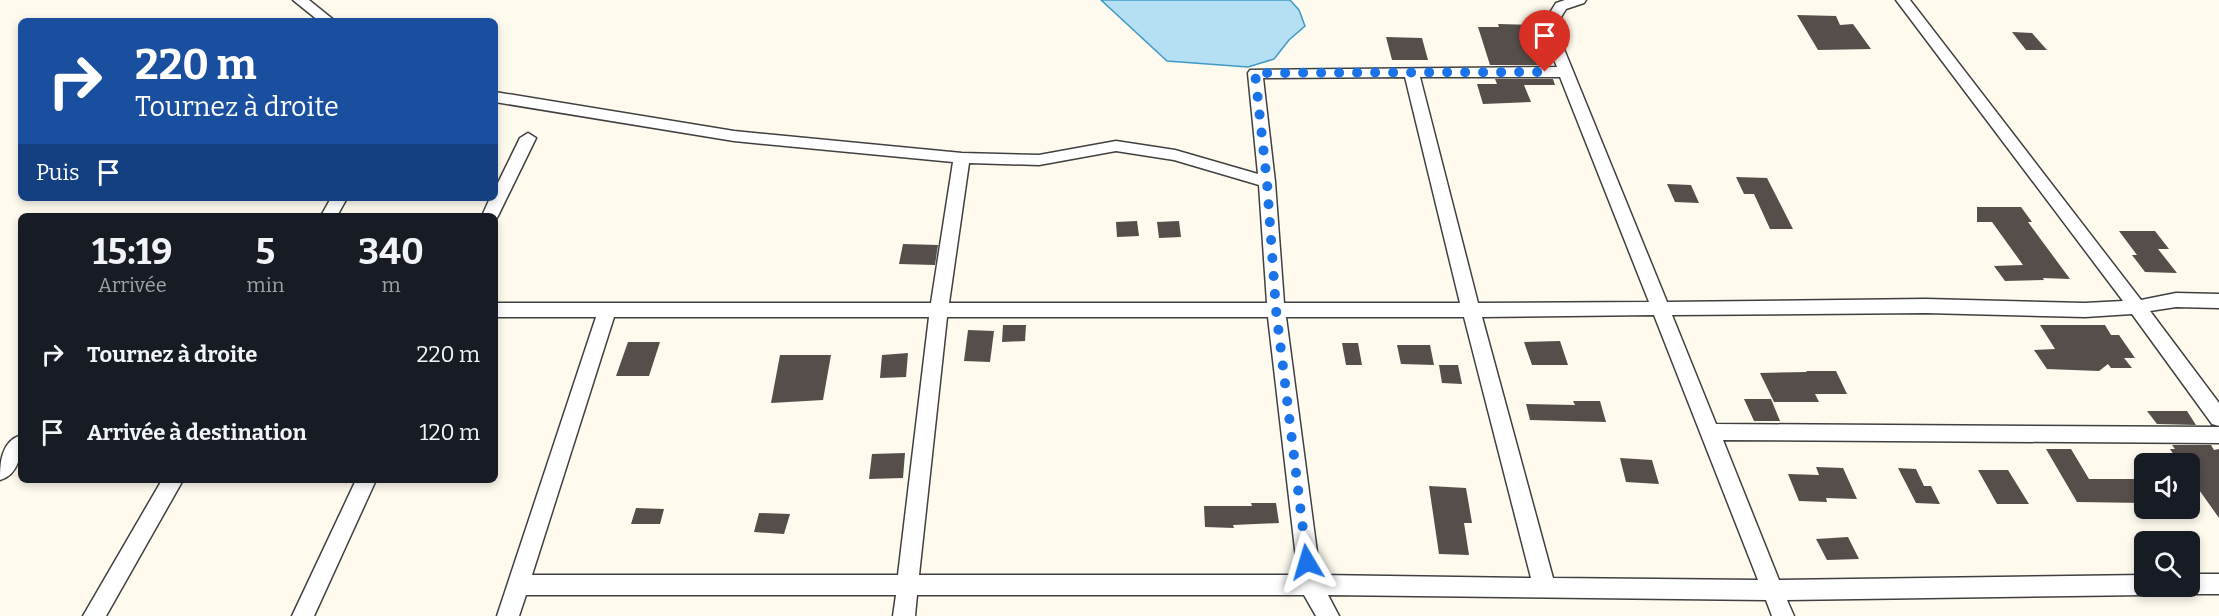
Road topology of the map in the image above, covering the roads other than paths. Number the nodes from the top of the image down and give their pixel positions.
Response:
1 (300, 0) edge
2 (1579, 0) edge
3 (1903, 0) edge
4 (324, 18) edge
5 (1411, 72) junction
6 (1567, 72) junction
7 (498, 97) edge
8 (528, 138) dead end
9 (962, 158) junction
10 (1267, 182) junction
11 (498, 200) edge
12 (2219, 301) edge
13 (2137, 307) junction
14 (1658, 308) junction
15 (498, 309) edge
16 (607, 310) junction
17 (939, 310) junction
18 (1276, 310) junction
19 (1471, 310) junction
20 (2219, 418) edge
21 (1711, 432) junction
22 (2219, 435) edge
23 (18, 447) edge
24 (0, 472) edge
25 (171, 483) edge
26 (365, 483) edge
27 (2219, 584) edge
28 (519, 585) junction
29 (1310, 585) junction
30 (2134, 585) edge
31 (2200, 585) edge
32 (908, 586) junction
33 (1545, 588) junction
34 (1773, 590) junction
35 (94, 616) edge
36 (303, 616) edge
37 (507, 616) edge
38 (904, 616) edge
39 (1328, 616) edge
40 (1783, 616) edge

1 - 4 street
2 - 6 street
3 - 13 street
5 - 6 street
5 - 10 street
5 - 19 street
6 - 14 street
7 - 9 street
8 - 11 street
9 - 10 street
9 - 17 street
10 - 18 street
12 - 13 street
13 - 14 street
13 - 20 street
14 - 19 street
14 - 21 street
15 - 16 street
16 - 17 street
16 - 28 street
17 - 18 street
17 - 32 street
18 - 19 street
18 - 29 street
19 - 33 street
21 - 22 street
21 - 34 street
23 - 24 street
25 - 35 street
26 - 36 street
27 - 31 street
28 - 32 street
28 - 37 street
29 - 32 street
29 - 33 street
29 - 39 street
30 - 34 street
32 - 38 street
33 - 34 street
34 - 40 street

